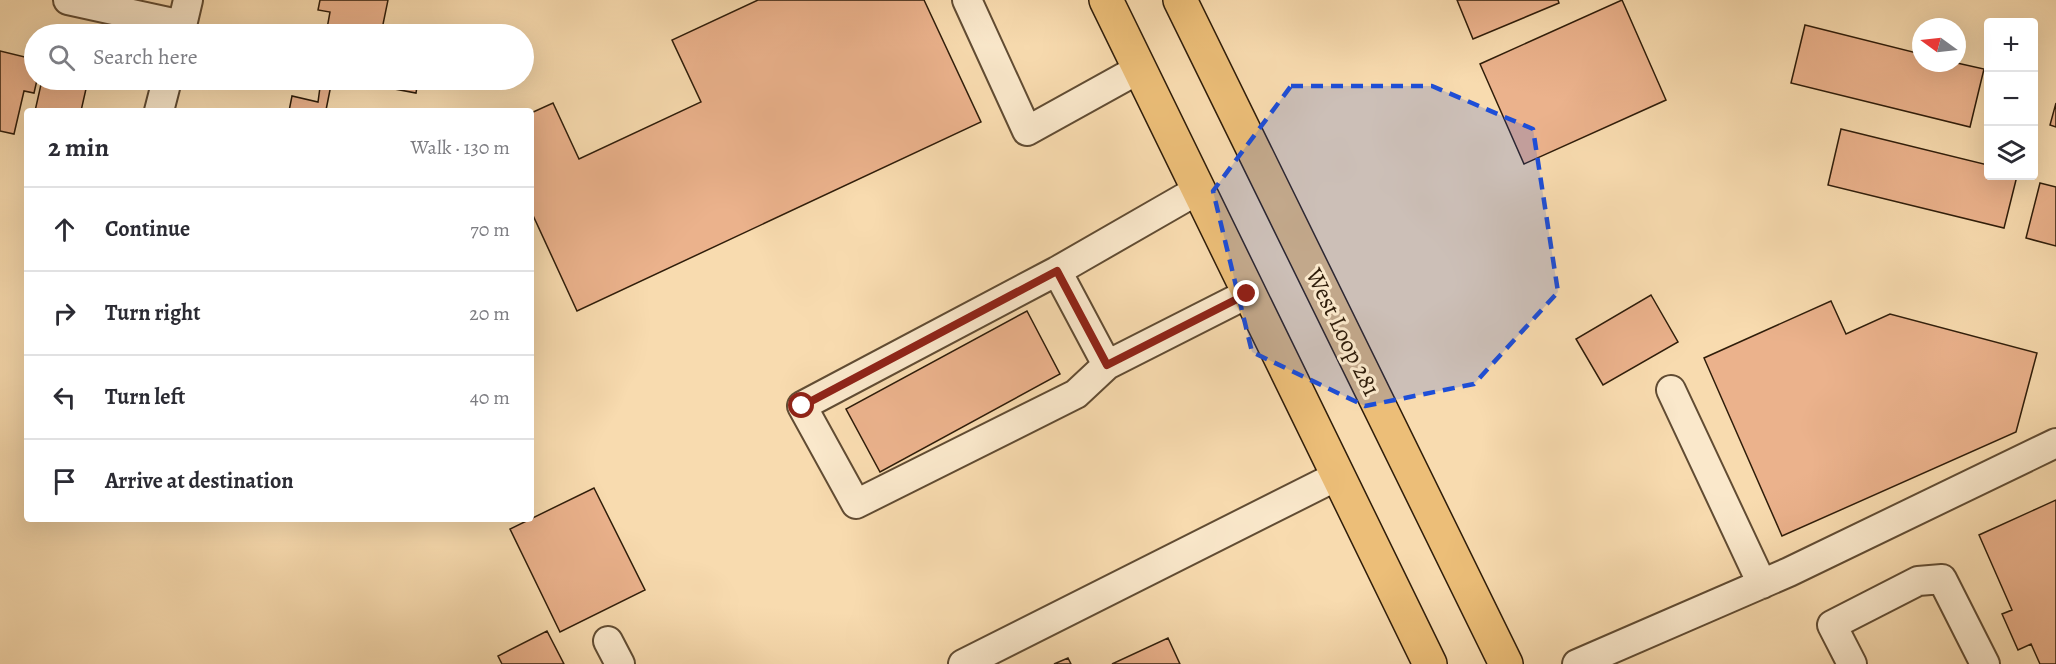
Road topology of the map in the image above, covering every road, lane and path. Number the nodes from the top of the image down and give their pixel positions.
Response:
1 (68, 0) edge
2 (967, 0) edge
3 (1106, 0) edge
4 (1180, 0) edge
5 (183, 20) edge
6 (1139, 69) junction
7 (164, 90) edge
8 (160, 108) edge
9 (1198, 190) junction
10 (1057, 271) junction
11 (1247, 294) junction
12 (1107, 365) junction
13 (1671, 390) dead end
14 (2056, 443) edge
15 (1337, 476) junction
16 (1762, 584) junction
17 (963, 664) edge
18 (1430, 664) edge
19 (1506, 664) edge
20 (1577, 664) edge
21 (1852, 664) edge
22 (1985, 664) edge

1 - 5 street
2 - 6 street
3 - 6 highway
4 - 19 highway, West Loop 281
6 - 9 highway
7 - 8 street
9 - 10 street
9 - 11 highway
10 - 12 street
10 - 12 street
11 - 12 street
11 - 15 highway
13 - 16 street
14 - 16 street
15 - 17 street
15 - 18 highway
16 - 20 street
21 - 22 street

